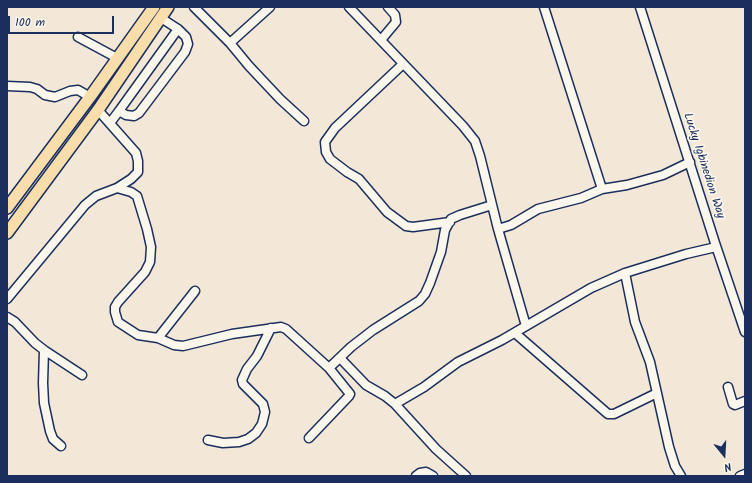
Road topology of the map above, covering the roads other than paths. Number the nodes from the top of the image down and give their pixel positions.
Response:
1 (154, 7) edge
2 (168, 7) edge
3 (194, 7) edge
4 (270, 7) edge
5 (350, 7) edge
6 (388, 7) edge
7 (544, 7) edge
8 (640, 7) edge
9 (160, 18) junction
10 (178, 30) junction
11 (78, 37) dead end
12 (381, 40) junction
13 (230, 43) junction
14 (117, 58) junction
15 (404, 64) junction
16 (7, 86) edge
17 (90, 97) junction
18 (98, 110) junction
19 (119, 111) junction
20 (304, 121) dead end
21 (110, 123) junction
22 (690, 162) junction
23 (117, 188) junction
24 (602, 190) junction
25 (8, 205) edge
26 (492, 205) junction
27 (450, 222) junction
28 (498, 228) junction
29 (8, 231) edge
30 (716, 247) junction
31 (625, 272) junction
32 (195, 291) dead end
33 (7, 299) edge
34 (7, 317) edge
35 (743, 318) edge
36 (526, 326) junction
37 (271, 328) junction
38 (745, 332) edge
39 (514, 333) junction
40 (158, 338) junction
41 (44, 350) junction
42 (340, 358) junction
43 (329, 368) junction
44 (82, 375) dead end
45 (728, 387) dead end
46 (657, 393) junction
47 (745, 401) edge
48 (395, 404) junction
49 (309, 438) dead end
50 (208, 440) dead end
51 (61, 446) dead end
52 (745, 474) edge
53 (416, 476) edge
54 (433, 476) edge
55 (466, 476) edge
56 (681, 476) edge
57 (740, 476) edge

1 - 14 highway
2 - 9 highway
3 - 13 street
4 - 13 street
5 - 12 street
6 - 12 street
7 - 24 street
8 - 22 street, Lucky Igbinedion Way
9 - 10 street
9 - 18 highway
10 - 19 street
10 - 19 street
11 - 14 street
12 - 15 street
13 - 20 street
14 - 17 highway
15 - 26 street
15 - 27 street
16 - 17 street
17 - 25 highway
18 - 21 street
18 - 29 highway
19 - 21 street
21 - 23 street
22 - 24 street
22 - 30 street, Lucky Igbinedion Way
23 - 33 street
23 - 40 street
24 - 28 street
26 - 27 street
26 - 28 street
27 - 42 street
28 - 36 street
30 - 31 street
30 - 35 street, Lucky Igbinedion Way
31 - 36 street
31 - 46 street
32 - 40 street
34 - 41 street
35 - 38 street, Lucky Igbinedion Way
36 - 39 street
37 - 40 street
37 - 43 street
37 - 50 street
39 - 46 street
39 - 48 street
41 - 44 street
41 - 51 street
42 - 43 street
42 - 48 street
43 - 49 street
45 - 47 street
46 - 56 street
48 - 55 street
52 - 57 street
53 - 54 street

